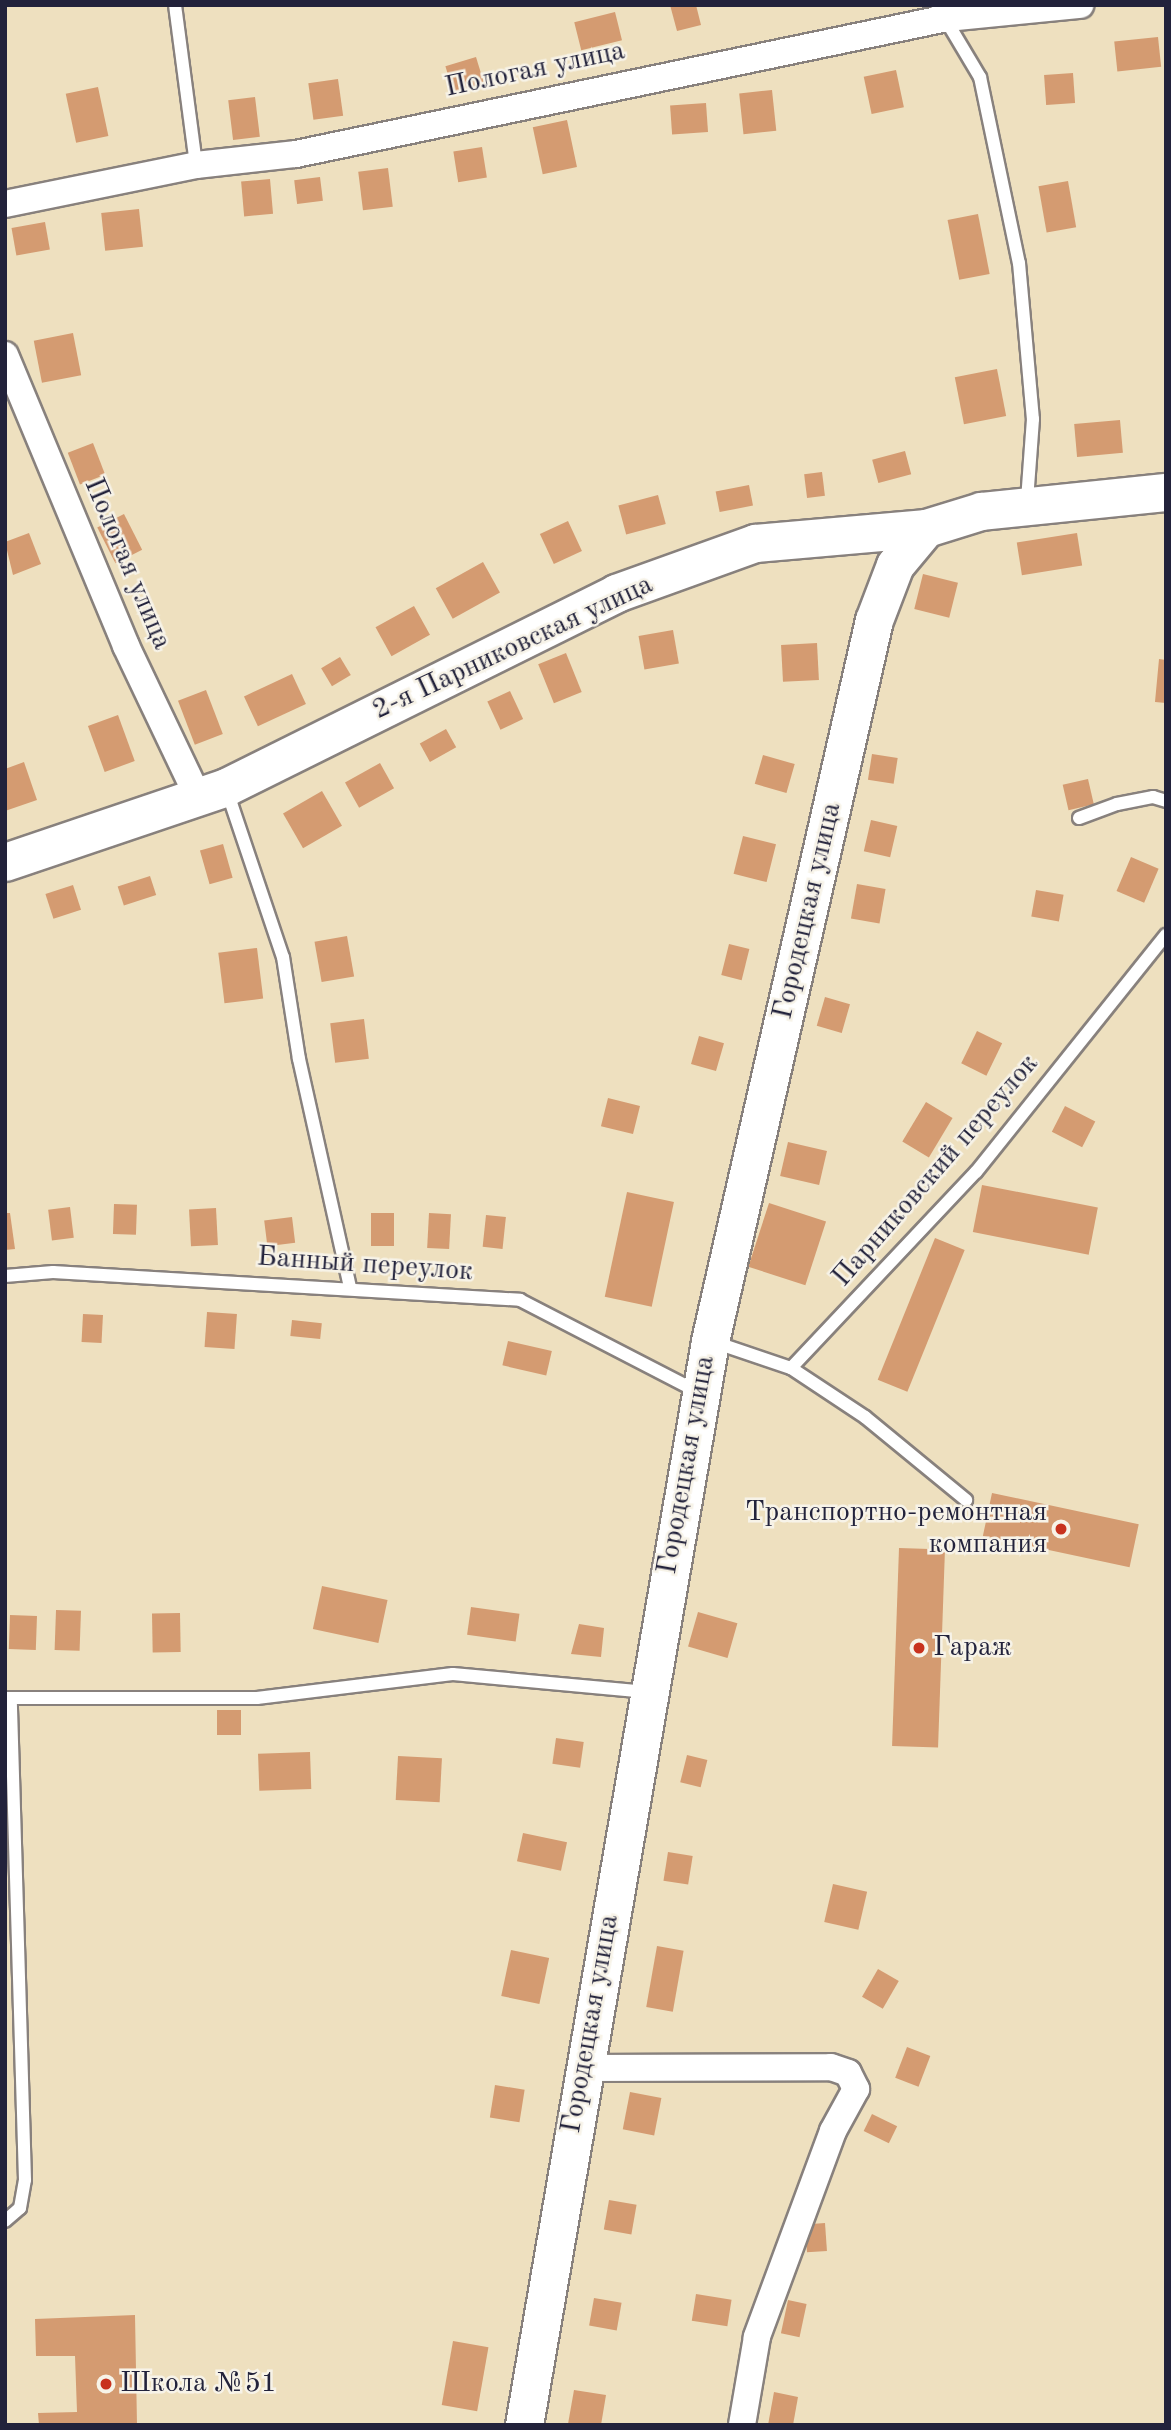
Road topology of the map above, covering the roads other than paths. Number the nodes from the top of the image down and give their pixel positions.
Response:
1 (175, 5) edge
2 (1080, 5) edge
3 (942, 12) edge
4 (196, 165) junction
5 (5, 204) edge
6 (5, 355) edge
7 (13, 397) edge
8 (1166, 492) edge
9 (1027, 505) junction
10 (926, 527) junction
11 (212, 791) junction
12 (1166, 801) edge
13 (1079, 818) dead end
14 (5, 862) edge
15 (1166, 935) edge
16 (5, 1276) edge
17 (350, 1287) junction
18 (710, 1340) junction
19 (791, 1368) junction
20 (700, 1392) junction
21 (966, 1500) dead end
22 (648, 1692) junction
23 (8, 1698) edge
24 (584, 2068) junction
25 (5, 2221) edge
26 (524, 2425) edge
27 (743, 2425) edge

1 - 4 lane
2 - 3 street, Пологая улица
3 - 4 street, Пологая улица
3 - 9 lane
4 - 5 street, Пологая улица
6 - 7 street, Пологая улица
7 - 11 street, Пологая улица
8 - 9 street, 2-я Парниковская улица
9 - 10 street, 2-я Парниковская улица
10 - 11 street, 2-я Парниковская улица
10 - 18 street, Городецкая улица
11 - 14 street, 2-я Парниковская улица
11 - 17 lane
12 - 13 lane
15 - 19 lane, Парниковский переулок
16 - 17 lane, Банный переулок
17 - 20 lane, Банный переулок
18 - 19 lane
18 - 20 street, Городецкая улица
19 - 21 lane
20 - 22 street, Городецкая улица
22 - 23 lane
22 - 24 street, Городецкая улица
23 - 25 lane
24 - 26 street, Городецкая улица
24 - 27 street

